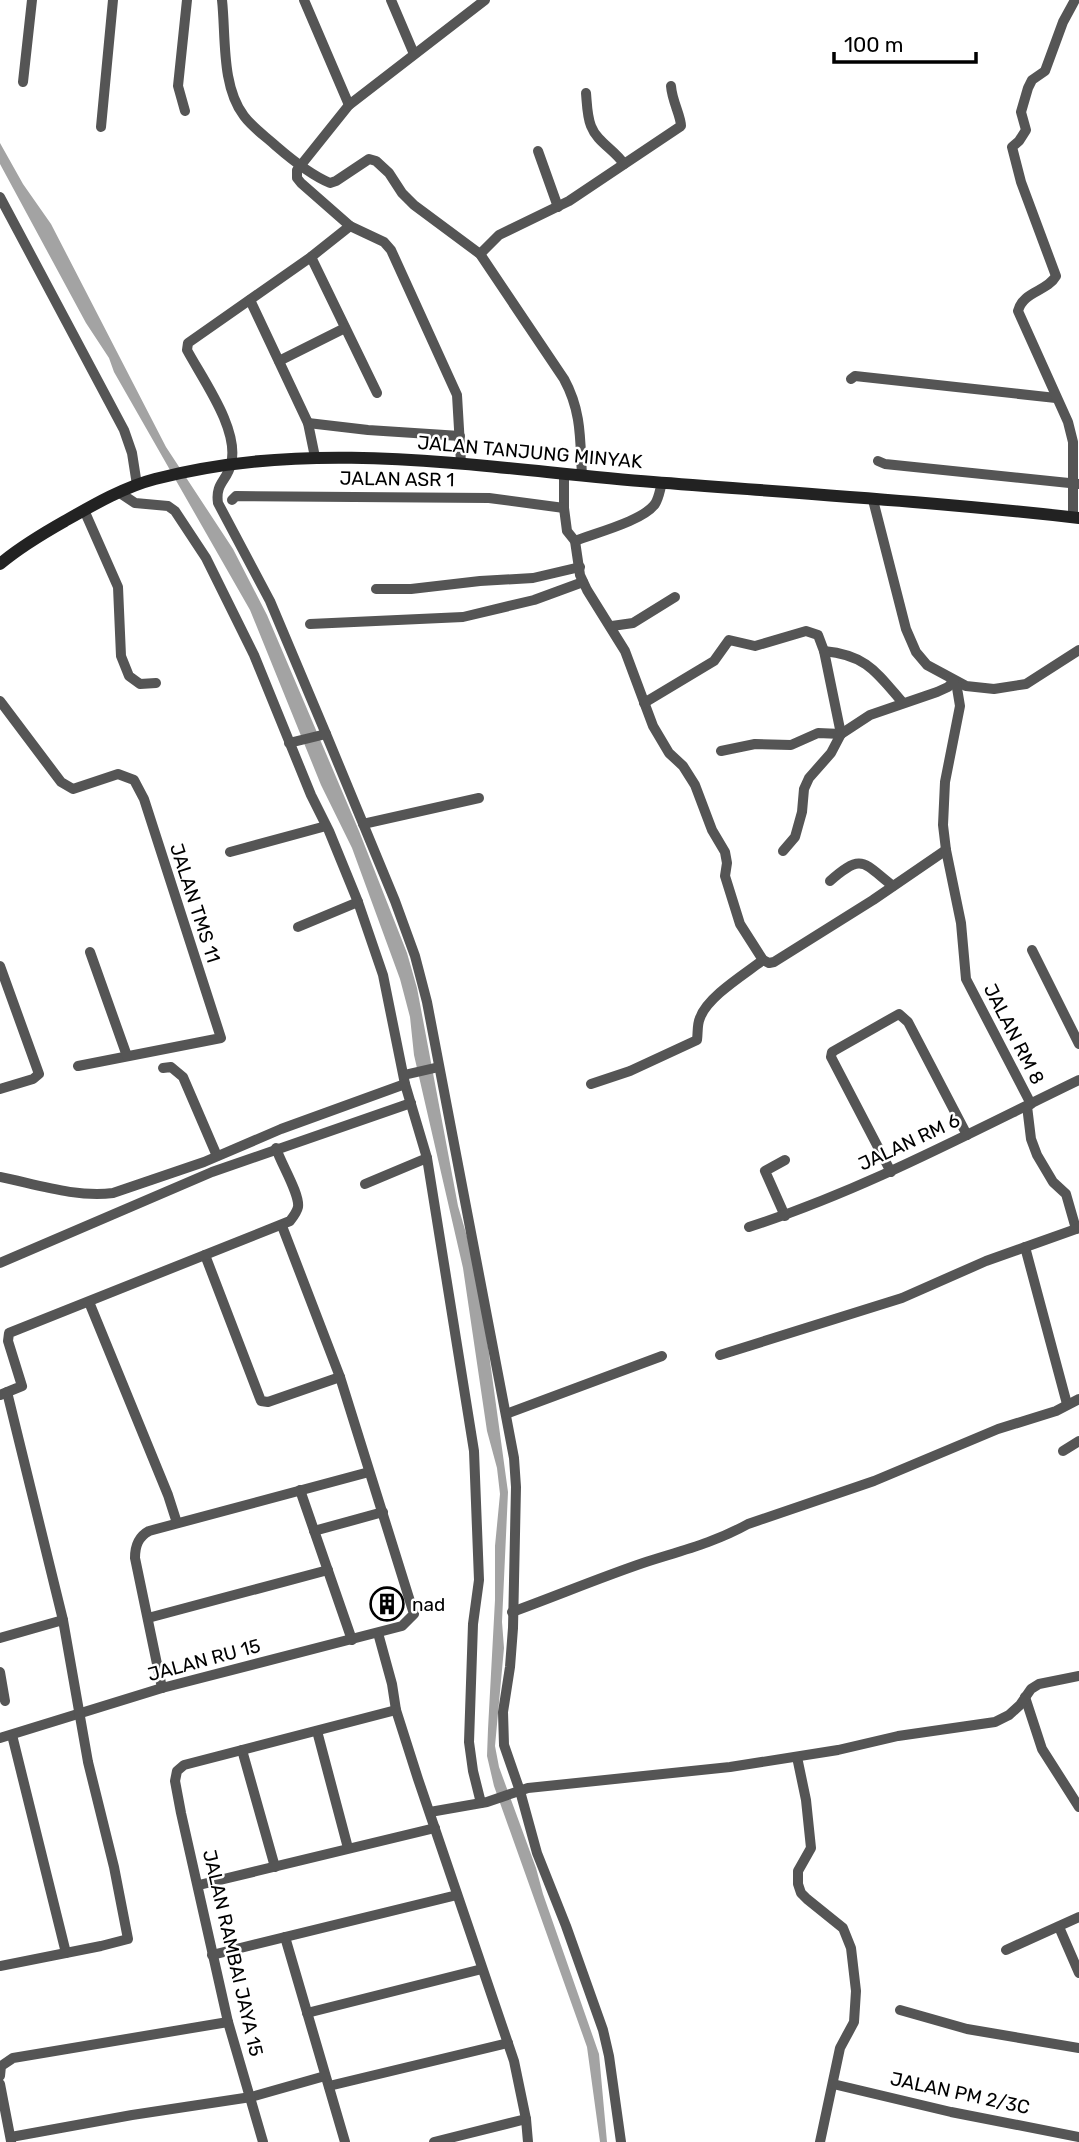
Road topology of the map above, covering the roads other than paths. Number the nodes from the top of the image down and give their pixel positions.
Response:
1 (32, 0) edge
2 (113, 0) edge
3 (187, 0) edge
4 (222, 0) edge
5 (304, 0) edge
6 (391, 0) edge
7 (485, 0) edge
8 (1074, 0) edge
9 (474, 4) edge
10 (414, 54) junction
11 (23, 82) dead end
12 (671, 86) dead end
13 (586, 93) dead end
14 (349, 105) junction
15 (185, 111) dead end
16 (101, 127) dead end
17 (538, 151) dead end
18 (300, 164) junction
19 (624, 164) junction
20 (0, 197) edge
21 (558, 207) junction
22 (350, 226) junction
23 (480, 254) junction
24 (311, 257) junction
25 (250, 300) junction
26 (345, 328) junction
27 (279, 361) junction
28 (851, 379) dead end
29 (377, 393) dead end
30 (1056, 398) junction
31 (308, 423) junction
32 (460, 436) junction
33 (315, 457) junction
34 (878, 461) dead end
35 (460, 463) junction
36 (231, 464) junction
37 (564, 475) junction
38 (582, 476) junction
39 (662, 483) junction
40 (1076, 484) edge
41 (138, 485) junction
42 (120, 493) junction
43 (232, 500) dead end
44 (873, 500) junction
45 (564, 508) junction
46 (84, 510) junction
47 (1076, 518) edge
48 (575, 541) junction
49 (0, 564) edge
50 (580, 567) junction
51 (583, 582) junction
52 (376, 589) dead end
53 (675, 597) dead end
54 (310, 624) dead end
55 (612, 626) junction
56 (1079, 650) edge
57 (824, 651) junction
58 (955, 682) junction
59 (156, 683) dead end
60 (0, 701) edge
61 (644, 703) junction
62 (903, 703) junction
63 (323, 734) junction
64 (841, 734) junction
65 (291, 742) junction
66 (721, 751) dead end
67 (478, 798) dead end
68 (362, 824) junction
69 (326, 825) junction
70 (946, 850) junction
71 (783, 851) dead end
72 (230, 852) dead end
73 (830, 881) dead end
74 (893, 886) junction
75 (358, 902) junction
76 (298, 927) dead end
77 (1032, 950) dead end
78 (90, 952) dead end
79 (763, 960) junction
80 (0, 966) edge
81 (1079, 1044) edge
82 (127, 1056) junction
83 (78, 1066) dead end
84 (436, 1067) junction
85 (163, 1069) dead end
86 (406, 1078) junction
87 (1079, 1080) edge
88 (592, 1084) dead end
89 (0, 1089) edge
90 (411, 1103) junction
91 (1029, 1105) junction
92 (967, 1135) junction
93 (276, 1148) junction
94 (217, 1156) junction
95 (427, 1158) junction
96 (785, 1160) dead end
97 (179, 1171) junction
98 (891, 1172) junction
99 (0, 1177) edge
100 (185, 1184) junction
101 (365, 1184) dead end
102 (785, 1216) junction
103 (282, 1226) junction
104 (749, 1227) dead end
105 (1077, 1228) edge
106 (1025, 1247) junction
107 (205, 1255) junction
108 (0, 1263) edge
109 (89, 1302) junction
110 (720, 1354) dead end
111 (662, 1356) dead end
112 (340, 1377) junction
113 (3, 1393) edge
114 (1079, 1399) edge
115 (1067, 1404) junction
116 (506, 1414) junction
117 (1079, 1441) edge
118 (1063, 1451) dead end
119 (369, 1472) junction
120 (300, 1490) junction
121 (383, 1512) junction
122 (177, 1523) junction
123 (314, 1531) junction
124 (328, 1570) junction
125 (512, 1612) junction
126 (148, 1618) junction
127 (63, 1620) junction
128 (378, 1633) junction
129 (0, 1638) edge
130 (352, 1640) junction
131 (0, 1672) edge
132 (1079, 1676) edge
133 (162, 1688) junction
134 (1025, 1697) junction
135 (5, 1701) dead end
136 (396, 1710) junction
137 (80, 1714) junction
138 (317, 1731) junction
139 (12, 1735) junction
140 (0, 1738) edge
141 (242, 1750) junction
142 (797, 1757) junction
143 (515, 1792) junction
144 (484, 1802) junction
145 (1079, 1807) edge
146 (430, 1812) junction
147 (435, 1828) junction
148 (348, 1848) junction
149 (275, 1867) junction
150 (198, 1885) junction
151 (457, 1895) junction
152 (1079, 1917) edge
153 (1059, 1927) junction
154 (285, 1937) junction
155 (1006, 1950) dead end
156 (66, 1953) junction
157 (212, 1955) junction
158 (0, 1966) edge
159 (482, 1969) junction
160 (1079, 1973) edge
161 (900, 2010) dead end
162 (307, 2013) junction
163 (228, 2022) junction
164 (508, 2043) junction
165 (1079, 2048) edge
166 (0, 2076) edge
167 (327, 2081) junction
168 (0, 2084) edge
169 (833, 2084) junction
170 (251, 2097) junction
171 (526, 2119) junction
172 (1079, 2137) edge
173 (11, 2140) edge
174 (263, 2142) edge
175 (345, 2142) edge
176 (438, 2142) edge
177 (528, 2142) edge
178 (621, 2142) edge
179 (820, 2142) edge

1 - 11 street
2 - 16 street
3 - 15 street
4 - 18 street
5 - 14 street
6 - 10 street
7 - 9 street
8 - 30 street
9 - 10 street
10 - 14 street
12 - 19 street
13 - 19 street
14 - 18 street
17 - 21 street
18 - 22 street
18 - 23 street
19 - 21 street
20 - 41 street
21 - 23 street
22 - 24 street
22 - 32 street
23 - 38 street
24 - 25 street
24 - 26 street
25 - 27 street
25 - 36 street
26 - 27 street
26 - 29 street
27 - 31 street
28 - 30 street
30 - 40 street
31 - 32 street
31 - 33 street
32 - 35 street
33 - 35 main road, JALAN TANJUNG MINYAK
33 - 36 main road, JALAN TANJUNG MINYAK
34 - 40 street
35 - 37 main road, JALAN TANJUNG MINYAK
36 - 41 main road, JALAN TANJUNG MINYAK
36 - 63 street
37 - 38 main road, JALAN TANJUNG MINYAK
37 - 45 street
38 - 39 main road, JALAN TANJUNG MINYAK
39 - 44 main road, JALAN TANJUNG MINYAK
39 - 48 street
40 - 47 street
41 - 42 main road, JALAN TANJUNG MINYAK
42 - 46 main road, JALAN TANJUNG MINYAK
42 - 65 street
43 - 45 street, JALAN ASR 1
44 - 47 main road, JALAN TANJUNG MINYAK
44 - 58 street
45 - 48 street
46 - 49 main road, JALAN TANJUNG MINYAK
46 - 59 street
48 - 50 street
50 - 51 street
50 - 52 street
51 - 54 street
51 - 55 street
53 - 55 street
55 - 61 street
56 - 58 street
57 - 61 street
57 - 62 street
57 - 64 street
58 - 62 street
58 - 70 street
60 - 82 street, JALAN TMS 11
61 - 79 street
62 - 64 street
63 - 65 street
63 - 68 street
64 - 66 street
64 - 71 street
65 - 69 street
67 - 68 street
68 - 84 street
69 - 72 street
69 - 75 street
70 - 74 street
70 - 91 street, JALAN RM 8
73 - 74 street
74 - 79 street
75 - 76 street
75 - 86 street
77 - 81 street
78 - 82 street
79 - 88 street
80 - 89 street
82 - 83 street
84 - 86 street
84 - 116 street
85 - 94 street
86 - 90 street
86 - 94 street
87 - 91 street, JALAN RM 6
90 - 93 street
90 - 95 street
91 - 92 street, JALAN RM 6
91 - 105 street, JALAN RM 8
92 - 98 street, JALAN RM 6
92 - 98 street
93 - 100 street
93 - 103 street
94 - 97 street
95 - 101 street
95 - 144 street
96 - 102 street
97 - 99 street
97 - 100 street
98 - 102 street, JALAN RM 6
100 - 108 street
102 - 104 street, JALAN RM 6
103 - 107 street
103 - 112 street
105 - 106 street
106 - 110 street
106 - 115 street
107 - 109 street
107 - 112 street
109 - 113 street
109 - 122 street
111 - 116 street
112 - 119 street
113 - 127 street
114 - 115 street
115 - 125 street
116 - 125 street
117 - 118 street
119 - 120 street
119 - 121 street
120 - 122 street
120 - 123 street
121 - 123 street
121 - 128 street, JALAN RU 15
122 - 126 street
123 - 124 street
124 - 126 street
124 - 130 street
125 - 143 street
126 - 133 street
127 - 129 street
127 - 137 street
128 - 130 street, JALAN RU 15
128 - 136 street
130 - 133 street, JALAN RU 15
131 - 135 street
132 - 134 street
133 - 137 street, JALAN RU 15
134 - 142 street
134 - 145 street
136 - 138 street
136 - 146 street
137 - 139 street, JALAN RU 15
137 - 156 street
138 - 141 street
138 - 148 street
139 - 140 street, JALAN RU 15
139 - 156 street
141 - 149 street
141 - 150 street, JALAN RAMBAI JAYA 15
142 - 143 street
142 - 169 street
143 - 144 street
143 - 178 street
144 - 146 street
146 - 147 street
147 - 148 street
147 - 151 street
148 - 149 street
149 - 150 street
150 - 157 street, JALAN RAMBAI JAYA 15
151 - 154 street
151 - 159 street
152 - 153 street
153 - 155 street
153 - 160 street
154 - 157 street
154 - 162 street
156 - 158 street
157 - 163 street, JALAN RAMBAI JAYA 15
159 - 162 street
159 - 164 street
161 - 165 street
162 - 167 street
163 - 166 street
163 - 170 street, JALAN RAMBAI JAYA 15
164 - 167 street
164 - 171 street
167 - 170 street
167 - 175 street
168 - 173 street
169 - 172 street, JALAN PM 2/3C
169 - 179 street
170 - 173 street
170 - 174 street, JALAN RAMBAI JAYA 15
171 - 176 street
171 - 177 street

